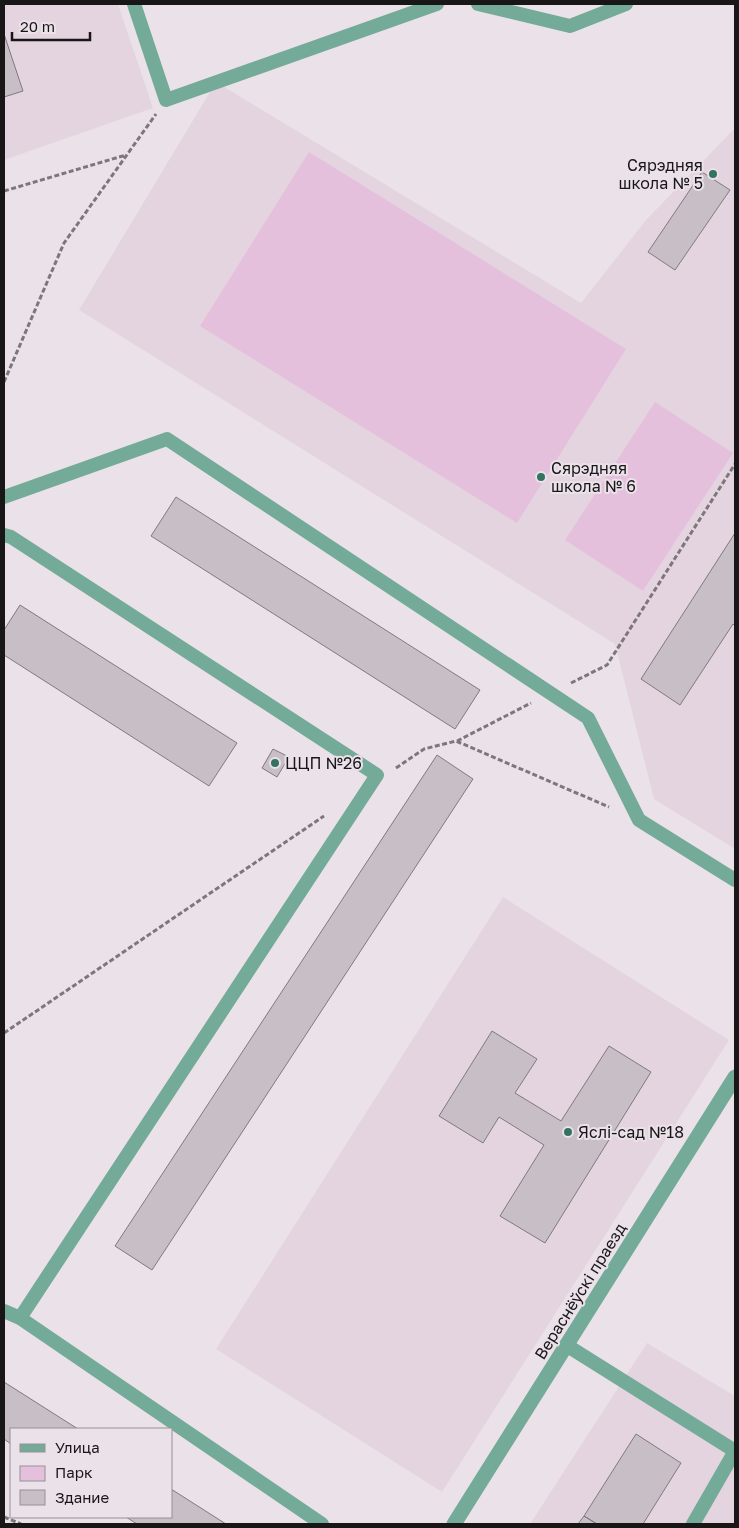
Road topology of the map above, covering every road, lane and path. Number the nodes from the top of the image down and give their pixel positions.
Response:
1 (134, 4) edge
2 (437, 4) edge
3 (478, 4) edge
4 (626, 4) edge
5 (166, 100) junction
6 (127, 155) junction
7 (4, 190) edge
8 (4, 382) edge
9 (735, 464) edge
10 (4, 497) edge
11 (4, 535) edge
12 (551, 694) junction
13 (456, 741) dead end
14 (735, 880) edge
15 (4, 1026) edge
16 (4, 1033) edge
17 (735, 1076) edge
18 (4, 1310) edge
19 (20, 1318) junction
20 (566, 1345) junction
21 (735, 1451) edge
22 (4, 1517) edge
23 (21, 1524) edge
24 (322, 1524) edge
25 (454, 1524) edge
26 (693, 1524) edge

1 - 5 lane
2 - 5 lane
3 - 4 lane
5 - 6 path
6 - 7 path
6 - 8 path
9 - 12 path
10 - 12 lane
11 - 19 lane
12 - 13 path
12 - 14 lane
15 - 16 path
17 - 20 street, Вераснёўскі праезд
18 - 19 lane
19 - 24 lane
20 - 21 lane
20 - 25 street, Вераснёўскі праезд
21 - 26 lane
22 - 23 path

